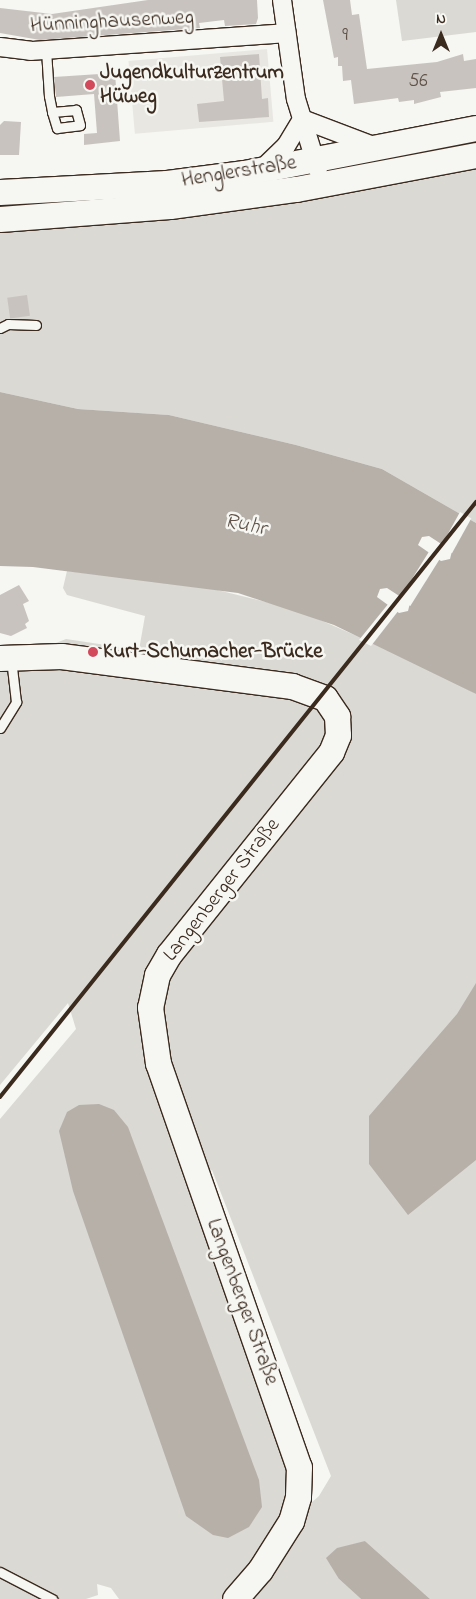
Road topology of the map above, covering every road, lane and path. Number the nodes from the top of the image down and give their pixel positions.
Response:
1 (282, 0) edge
2 (286, 33) junction
3 (0, 47) edge
4 (46, 50) junction
5 (52, 112) dead end
6 (302, 119) junction
7 (476, 128) edge
8 (383, 148) junction
9 (476, 154) edge
10 (316, 160) junction
11 (261, 170) junction
12 (322, 185) junction
13 (0, 192) edge
14 (0, 219) edge
15 (36, 325) dead end
16 (0, 328) edge
17 (5, 657) edge
18 (0, 728) edge
19 (0, 1572) edge
20 (52, 1599) edge
21 (236, 1599) edge

1 - 2 street
2 - 4 street, Hünninghausenweg
2 - 6 street
3 - 4 street, Hünninghausenweg
4 - 5 lane
6 - 8 street
6 - 10 street
6 - 11 street
7 - 8 main road, Henglerstraße
8 - 10 main road, Henglerstraße
9 - 12 main road, Henglerstraße
10 - 11 main road, Henglerstraße
10 - 12 street
11 - 13 main road, Henglerstraße
12 - 14 main road, Henglerstraße
15 - 16 lane
17 - 18 lane
17 - 21 main road, Langenberger Straße
19 - 20 lane

